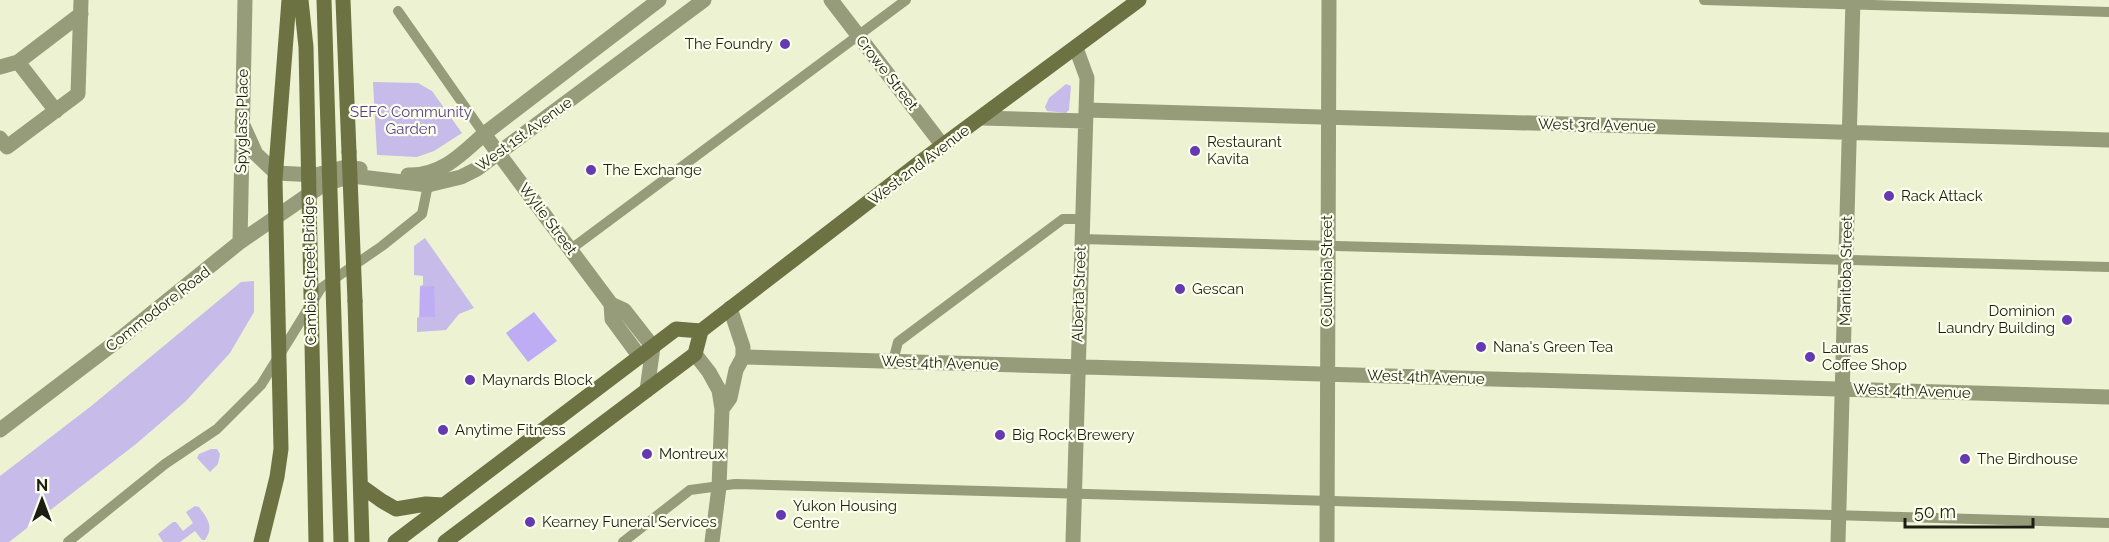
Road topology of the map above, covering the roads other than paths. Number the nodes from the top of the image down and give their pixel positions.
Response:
1 (245, 0) edge
2 (289, 0) edge
3 (301, 0) edge
4 (324, 0) edge
5 (343, 0) edge
6 (659, 0) edge
7 (704, 0) edge
8 (831, 0) edge
9 (906, 0) edge
10 (1139, 0) edge
11 (1329, 0) edge
12 (1704, 0) edge
13 (1853, 2) edge
14 (81, 7) edge
15 (398, 11) dead end
16 (2109, 12) edge
17 (858, 36) junction
18 (1076, 48) junction
19 (18, 62) junction
20 (0, 67) edge
21 (56, 111) junction
22 (1086, 116) junction
23 (982, 118) junction
24 (1328, 118) junction
25 (242, 123) junction
26 (1849, 133) junction
27 (484, 134) junction
28 (0, 138) edge
29 (2109, 140) edge
30 (944, 146) junction
31 (499, 154) junction
32 (438, 170) junction
33 (428, 185) junction
34 (316, 189) joint
35 (1082, 219) junction
36 (1081, 239) junction
37 (240, 242) junction
38 (1327, 246) junction
39 (571, 249) junction
40 (1847, 260) junction
41 (2109, 267) edge
42 (730, 308) junction
43 (701, 331) junction
44 (646, 352) junction
45 (695, 354) junction
46 (743, 357) junction
47 (893, 361) junction
48 (1077, 367) junction
49 (1328, 375) junction
50 (1843, 389) junction
51 (647, 390) junction
52 (2109, 397) edge
53 (722, 409) junction
54 (0, 430) edge
55 (360, 480) junction
56 (719, 487) junction
57 (1074, 494) junction
58 (1327, 502) junction
59 (443, 505) junction
60 (1839, 515) junction
61 (2109, 523) edge
62 (68, 542) edge
63 (261, 542) edge
64 (316, 542) edge
65 (340, 542) edge
66 (362, 542) edge
67 (395, 542) edge
68 (445, 542) edge
69 (623, 542) edge
70 (712, 542) edge
71 (1073, 542) edge
72 (1327, 542) edge
73 (1838, 542) edge

1 - 25 street, Spyglass Place
2 - 63 main road, bridge
3 - 64 main road, Cambie Street Bridge, bridge
4 - 65 main road, Cambie Street Bridge, bridge
5 - 55 main road, bridge
6 - 27 street, West 1st Avenue
7 - 31 street, West 1st Avenue
8 - 17 street, Crowe Street
9 - 17 lane
10 - 18 main road, West 2nd Avenue
11 - 24 street, Columbia Street
12 - 13 lane
13 - 16 lane
13 - 26 street, Manitoba Street
14 - 19 street
14 - 21 street
15 - 27 lane
17 - 30 street, Crowe Street
17 - 39 lane
18 - 22 street, Alberta Street
18 - 23 main road, West 2nd Avenue
19 - 20 street
19 - 21 street
21 - 28 street
22 - 23 street, West 3rd Avenue
22 - 24 street, West 3rd Avenue
22 - 35 street, Alberta Street
23 - 30 main road, West 2nd Avenue
24 - 26 street, West 3rd Avenue
24 - 38 street, Columbia Street
25 - 32 street
25 - 37 street, Spyglass Place
26 - 29 street, West 3rd Avenue
26 - 40 street, Manitoba Street
27 - 31 street, Wylie Street
27 - 32 street, West 1st Avenue
30 - 42 main road, West 2nd Avenue
31 - 33 street, West 1st Avenue
31 - 39 street, Wylie Street
32 - 33 lane
33 - 34 street, West 1st Avenue
33 - 62 lane
34 - 37 street, Commodore Road
35 - 36 street, Alberta Street
35 - 47 lane
36 - 38 lane
36 - 48 street, Alberta Street
37 - 54 street, Commodore Road
38 - 40 lane
38 - 49 street, Columbia Street
39 - 44 street, Wylie Street
40 - 41 lane
40 - 50 street, Manitoba Street
42 - 43 main road, West 2nd Avenue
42 - 46 street
43 - 44 main road
43 - 45 main road
44 - 51 street
44 - 59 main road
45 - 51 main road
45 - 53 street
46 - 47 street, West 4th Avenue
46 - 53 street
47 - 48 street, West 4th Avenue
48 - 49 street, West 4th Avenue
48 - 57 street, Alberta Street
49 - 50 street, West 4th Avenue
49 - 58 street, Columbia Street
50 - 52 street, West 4th Avenue
50 - 60 street, Manitoba Street
51 - 68 main road
53 - 56 street
55 - 59 main road
55 - 66 main road
56 - 57 lane
56 - 69 lane
56 - 70 street
57 - 58 lane
57 - 71 street, Alberta Street
58 - 60 lane
58 - 72 street, Columbia Street
59 - 67 main road
60 - 61 lane
60 - 73 street, Manitoba Street

